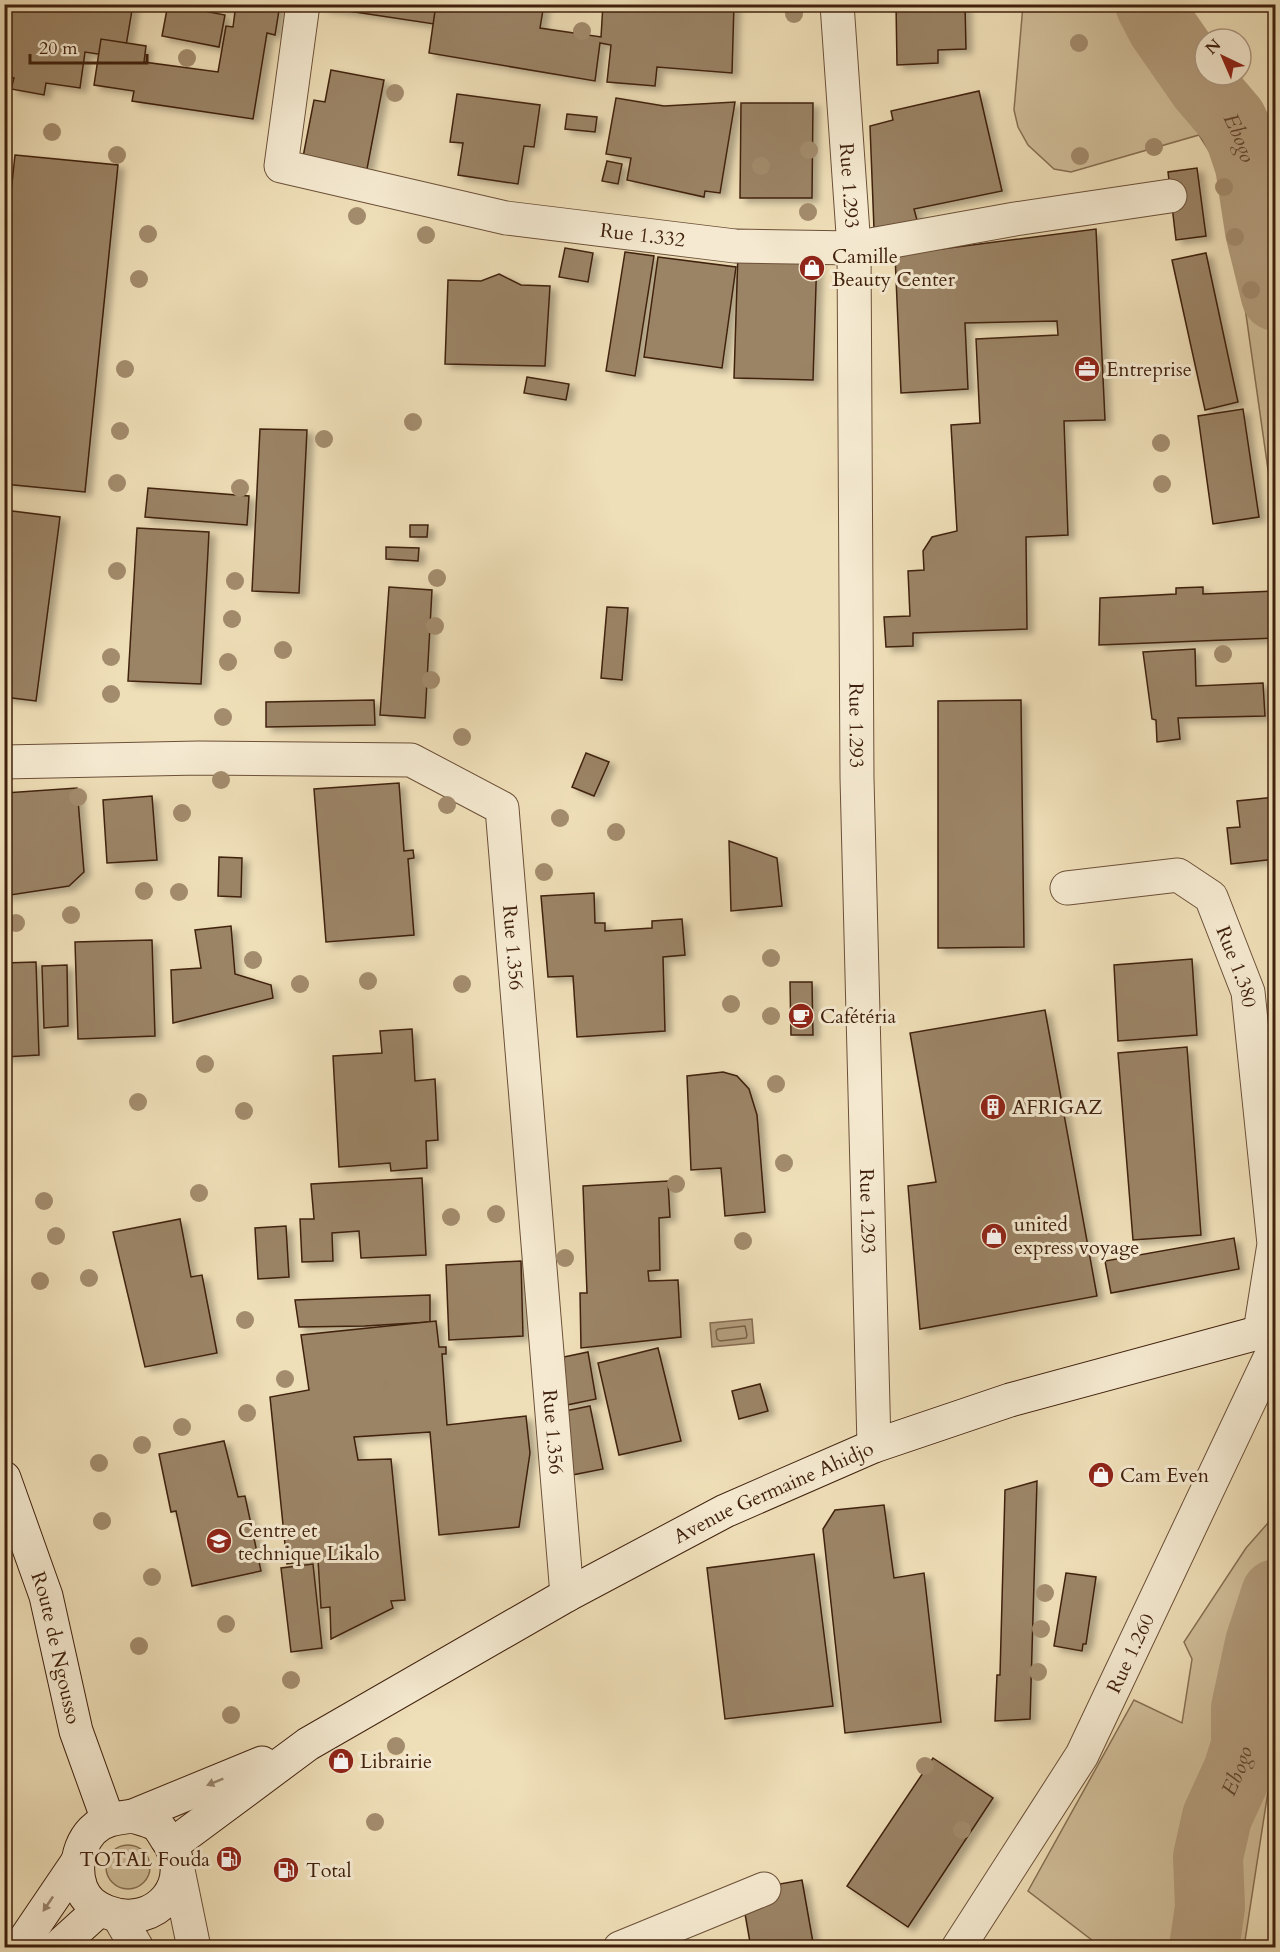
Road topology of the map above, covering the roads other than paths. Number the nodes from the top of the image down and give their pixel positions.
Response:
1 (303, 4) edge
2 (837, 4) edge
3 (1170, 196) dead end
4 (854, 248) junction
5 (4, 762) edge
6 (1067, 888) dead end
7 (1270, 1335) edge
8 (874, 1446) junction
9 (4, 1478) edge
10 (567, 1595) junction
11 (308, 1744) junction
12 (121, 1818) junction
13 (175, 1857) junction
14 (78, 1861) junction
15 (764, 1889) dead end
16 (110, 1913) junction
17 (19, 1947) edge
18 (57, 1947) edge
19 (137, 1947) edge
20 (194, 1947) edge
21 (620, 1947) edge
22 (958, 1947) edge

1 - 4 street, Rue 1.332
2 - 4 street, Rue 1.293
3 - 4 street, Rue 1.332
4 - 8 street, Rue 1.293
5 - 10 street, Rue 1.356
6 - 7 street, Rue 1.380
7 - 8 street, Avenue Germaine Ahidjo
7 - 22 street, Rue 1.260
8 - 10 street, Avenue Germaine Ahidjo
9 - 12 street, Route de Ngousso
10 - 11 street, Avenue Germaine Ahidjo
11 -> 12 street, Avenue Germaine Ahidjo
11 - 13 street, Avenue Germaine Ahidjo
12 - 13 street
12 - 14 street
13 - 16 street
13 - 20 street
14 - 16 street
14 -> 17 street
15 - 21 street
16 - 18 street
16 - 19 street

